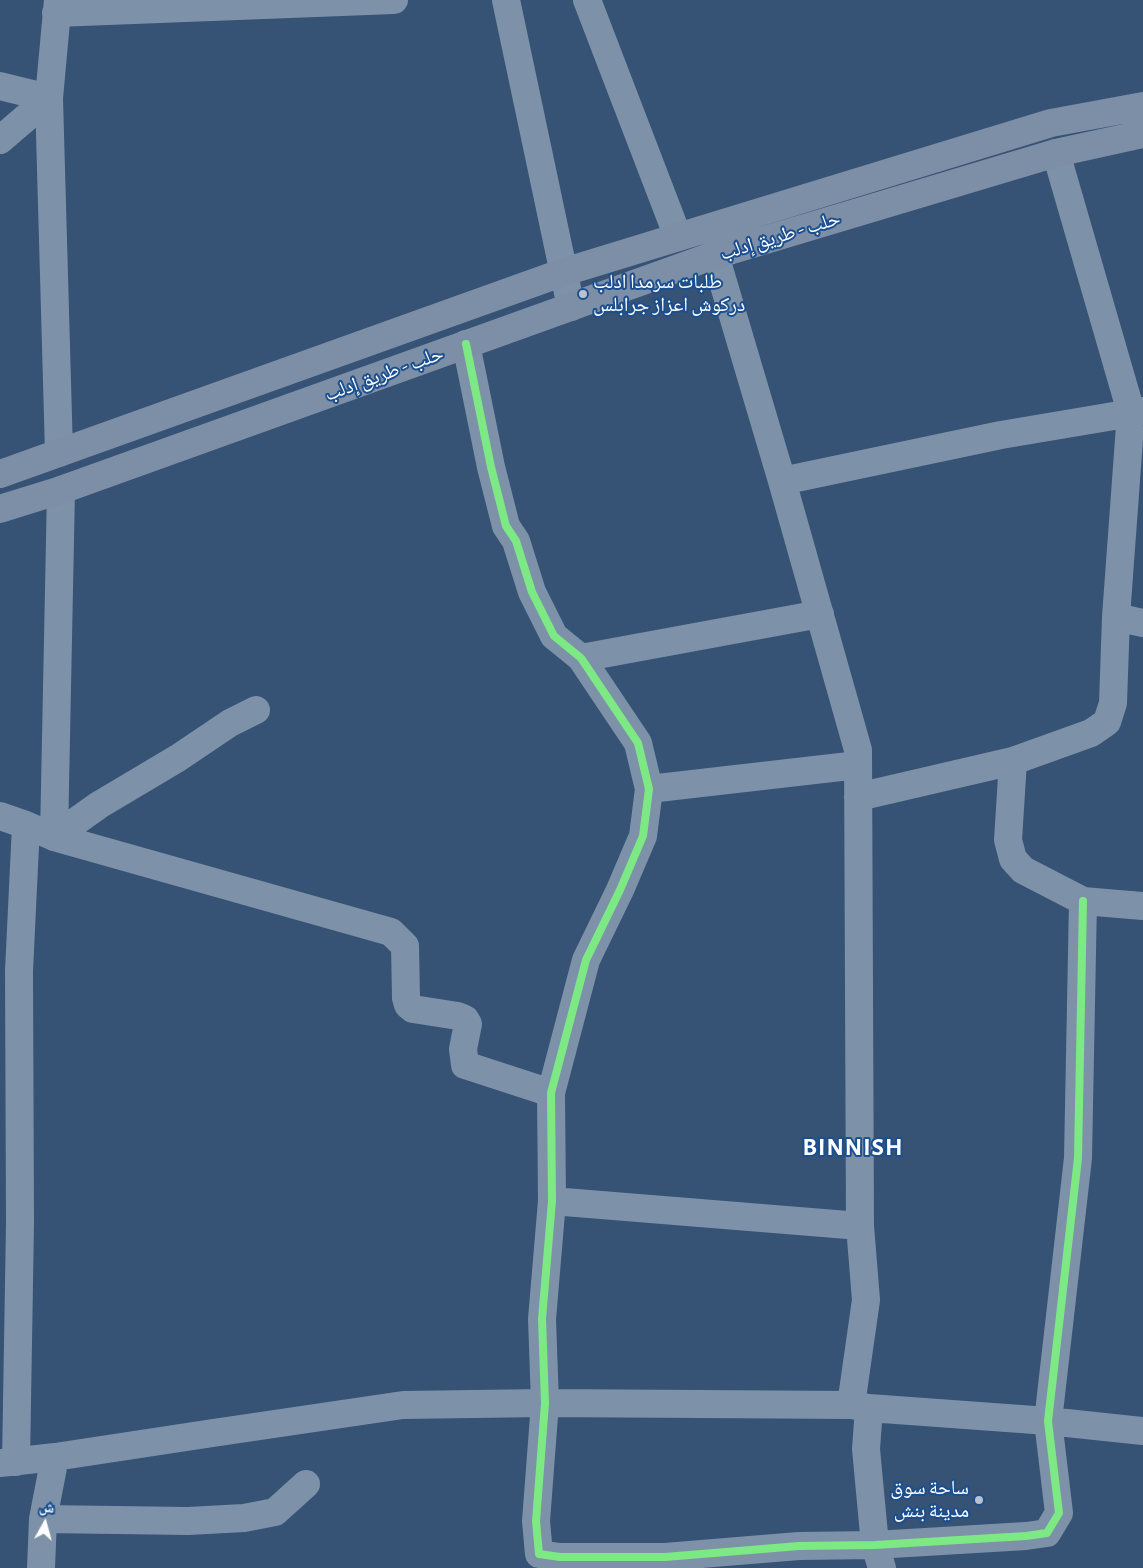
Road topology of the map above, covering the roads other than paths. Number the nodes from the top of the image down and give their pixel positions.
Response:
1 (394, 0) edge
2 (506, 0) edge
3 (588, 0) edge
4 (57, 7) edge
5 (0, 86) edge
6 (48, 98) junction
7 (1143, 106) edge
8 (1143, 134) edge
9 (0, 140) edge
10 (1056, 153) junction
11 (678, 237) junction
12 (715, 255) junction
13 (564, 272) junction
14 (572, 307) junction
15 (466, 344) junction
16 (1137, 412) edge
17 (59, 453) junction
18 (0, 474) edge
19 (782, 481) junction
20 (61, 490) junction
21 (0, 509) edge
22 (820, 614) junction
23 (1116, 617) junction
24 (1143, 623) edge
25 (581, 658) junction
26 (256, 710) dead end
27 (1013, 760) junction
28 (858, 764) junction
29 (649, 789) junction
30 (858, 797) junction
31 (0, 816) edge
32 (26, 825) junction
33 (54, 837) junction
34 (1083, 901) junction
35 (1143, 906) edge
36 (551, 1093) junction
37 (552, 1201) junction
38 (860, 1226) junction
39 (545, 1403) junction
40 (860, 1407) junction
41 (1048, 1421) junction
42 (1143, 1431) edge
43 (55, 1457) junction
44 (8, 1462) edge
45 (306, 1484) dead end
46 (43, 1519) junction
47 (878, 1556) edge
48 (42, 1568) edge

1 - 4 street
2 - 13 street
3 - 11 street
4 - 6 street
5 - 6 street
6 - 9 street
6 - 17 street
7 - 11 main road, حلب - طريق إدلب
8 - 10 main road, حلب - طريق إدلب
10 - 12 main road, حلب - طريق إدلب
10 - 16 street
11 - 13 main road, حلب - طريق إدلب
12 - 14 main road, حلب - طريق إدلب
12 - 19 street
13 - 14 street
13 - 17 main road, حلب - طريق إدلب
14 - 15 main road, حلب - طريق إدلب
15 - 20 main road, حلب - طريق إدلب
15 - 25 street
16 - 19 street
16 - 23 street
17 - 18 main road, حلب - طريق إدلب
19 - 22 street
20 - 21 main road, حلب - طريق إدلب
20 - 33 street
22 - 25 street
22 - 28 street
23 - 24 street
23 - 27 street
25 - 29 street
26 - 33 street
27 - 30 street
27 - 34 street
28 - 29 street
28 - 30 street
29 - 36 street
30 - 38 street
31 - 32 street
32 - 33 street
32 - 44 street
33 - 36 street
34 - 35 street
34 - 41 street
36 - 37 street
37 - 38 street
37 - 39 street
38 - 40 street
39 - 40 street
39 - 43 street
39 - 47 street
40 - 41 street
40 - 47 street
41 - 42 street
41 - 47 street
43 - 44 street
43 - 46 street
45 - 46 street
46 - 48 street

